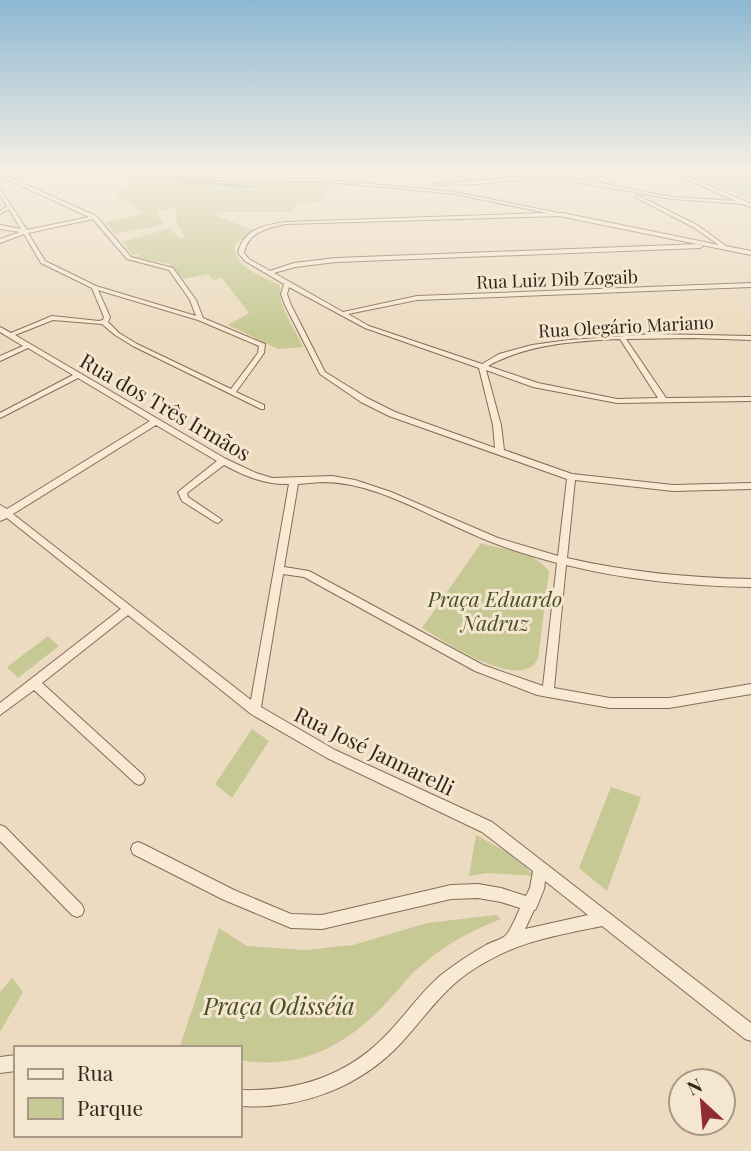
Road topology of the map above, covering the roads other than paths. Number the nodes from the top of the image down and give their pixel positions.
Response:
1 (20, 225) edge
2 (55, 225) edge
3 (100, 225) edge
4 (283, 225) edge
5 (615, 225) edge
6 (693, 225) edge
7 (0, 227) edge
8 (24, 231) junction
9 (0, 241) edge
10 (714, 246) junction
11 (727, 248) junction
12 (751, 253) edge
13 (269, 273) junction
14 (287, 284) junction
15 (751, 285) edge
16 (94, 287) junction
17 (344, 316) junction
18 (200, 319) junction
19 (104, 322) junction
20 (0, 329) edge
21 (10, 335) junction
22 (751, 338) edge
23 (623, 339) junction
24 (29, 345) junction
25 (504, 355) junction
26 (0, 359) edge
27 (482, 367) junction
28 (497, 372) junction
29 (78, 375) junction
30 (488, 387) junction
31 (232, 393) junction
32 (751, 399) edge
33 (664, 401) junction
34 (261, 407) dead end
35 (0, 416) edge
36 (156, 421) junction
37 (500, 453) junction
38 (223, 461) junction
39 (571, 477) junction
40 (294, 481) junction
41 (751, 486) edge
42 (2, 513) edge
43 (218, 520) dead end
44 (562, 559) junction
45 (280, 570) junction
46 (751, 583) edge
47 (127, 610) junction
48 (34, 683) junction
49 (751, 689) edge
50 (548, 692) junction
51 (0, 710) edge
52 (255, 710) junction
53 (139, 779) dead end
54 (0, 832) edge
55 (138, 849) dead end
56 (540, 869) junction
57 (530, 904) junction
58 (78, 910) dead end
59 (605, 918) junction
60 (511, 942) junction
61 (751, 1033) edge
62 (242, 1098) edge

1 - 8 street
2 - 8 street
3 - 18 street
4 - 13 street
5 - 10 street
6 - 11 street
7 - 8 street
8 - 9 street
8 - 16 street
10 - 11 street
10 - 13 street
11 - 12 street
13 - 14 street
14 - 17 street
14 - 37 street
15 - 17 street, Rua Luiz Dib Zogaib
16 - 18 street
16 - 19 street
17 - 27 street
18 - 31 street
19 - 21 street
19 - 31 street
20 - 21 street, Rua dos Três Irmãos
21 - 24 street, Rua dos Três Irmãos
22 - 23 street, Rua Olegário Mariano
23 - 25 street, Rua Olegário Mariano
23 - 33 street
24 - 26 street
24 - 29 street, Rua dos Três Irmãos
25 - 27 street, Rua Olegário Mariano
25 - 28 street
27 - 28 street
27 - 30 street
28 - 30 street
28 - 33 street
29 - 35 street
29 - 36 street, Rua dos Três Irmãos
30 - 37 street
31 - 34 street
32 - 33 street
36 - 38 street, Rua dos Três Irmãos
36 - 42 street
37 - 39 street
38 - 40 street, Rua dos Três Irmãos
38 - 43 street
39 - 41 street
39 - 44 street
40 - 44 street, Rua dos Três Irmãos
40 - 45 street
42 - 47 street, Rua José Jannarelli
44 - 46 street, Rua dos Três Irmãos
44 - 50 street
45 - 50 street
45 - 52 street
47 - 48 street
47 - 52 street, Rua José Jannarelli
48 - 51 street
48 - 53 street
49 - 50 street
52 - 56 street, Rua José Jannarelli
54 - 58 street
55 - 57 street
56 - 57 street
56 - 59 street, Rua José Jannarelli
57 - 60 street
59 - 60 street
59 - 61 street, Rua José Jannarelli
60 - 62 street

